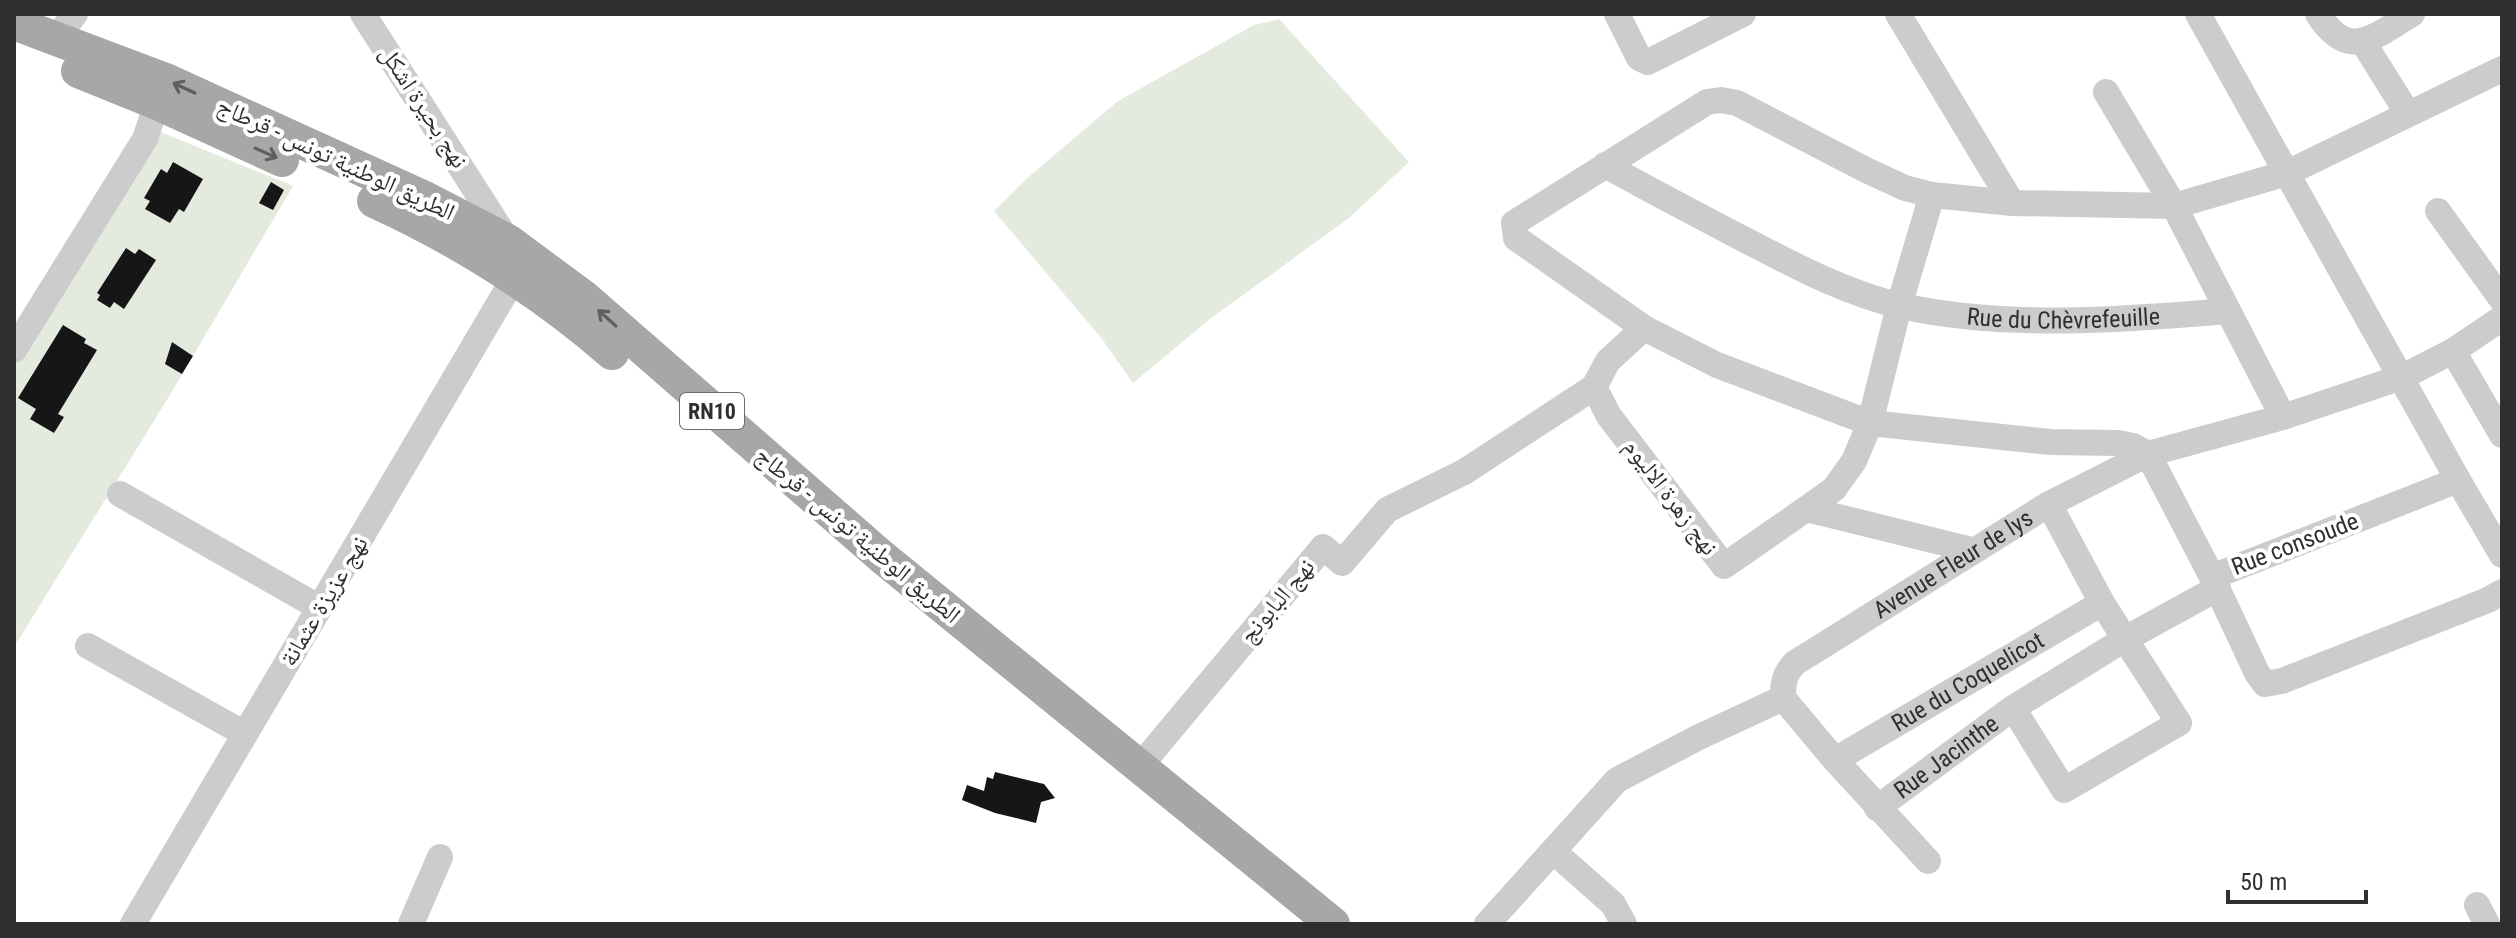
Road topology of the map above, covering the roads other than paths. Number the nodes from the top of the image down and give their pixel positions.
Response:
1 (1617, 14) edge
2 (1743, 14) edge
3 (1898, 14) edge
4 (2198, 14) edge
5 (2318, 14) edge
6 (2412, 14) edge
7 (368, 16) edge
8 (14, 23) edge
9 (65, 26) edge
10 (2363, 42) junction
11 (14, 46) edge
12 (2500, 75) edge
13 (2106, 92) dead end
14 (157, 103) junction
15 (2408, 114) junction
16 (1605, 165) junction
17 (2287, 173) junction
18 (1932, 195) junction
19 (2012, 203) junction
20 (2174, 206) junction
21 (2438, 211) dead end
22 (508, 241) junction
23 (514, 278) junction
24 (2502, 300) edge
25 (1899, 306) junction
26 (2228, 311) junction
27 (2502, 318) edge
28 (1644, 328) junction
29 (14, 350) edge
30 (2453, 351) junction
31 (2402, 377) junction
32 (1594, 387) junction
33 (2283, 417) junction
34 (1870, 423) junction
35 (2502, 435) edge
36 (2148, 454) junction
37 (2458, 480) junction
38 (120, 494) dead end
39 (2049, 504) junction
40 (1806, 509) junction
41 (2493, 520) edge
42 (1972, 550) junction
43 (2502, 555) edge
44 (2215, 582) junction
45 (2502, 592) edge
46 (2102, 603) junction
47 (320, 608) junction
48 (2125, 639) junction
49 (88, 646) dead end
50 (1783, 698) junction
51 (2013, 708) junction
52 (245, 734) junction
53 (1835, 760) junction
54 (1140, 766) junction
55 (1877, 808) junction
56 (1553, 851) junction
57 (440, 857) dead end
58 (1928, 861) dead end
59 (133, 924) edge
60 (411, 924) edge
61 (1303, 924) edge
62 (1333, 924) edge
63 (1487, 924) edge
64 (1624, 924) edge

1 - 2 street
3 - 19 street
4 - 17 street
5 - 10 street
6 - 10 street
7 - 22 street, نهج بحيرة اشكل
8 - 9 main road, الطريق الوطنية تونس - قرطاج / RN10
22 -> 9 main road, الطريق الوطنية تونس - قرطاج / RN10
10 - 15 street
11 - 14 main road, الطريق الوطنية تونس - قرطاج / RN10
12 - 15 street
13 - 20 street
14 -> 23 main road, الطريق الوطنية تونس - قرطاج / RN10
14 - 29 street
15 - 17 street
16 - 18 street
16 - 25 street, Rue du Chèvrefeuille
16 - 28 street
17 - 20 street
17 - 31 street
18 - 19 street
18 - 25 street
19 - 20 street
20 - 26 street
21 - 24 street
22 - 23 street
54 -> 22 main road, الطريق الوطنية تونس - قرطاج / RN10
23 - 47 street, نهج عزيزة عثمانة
23 - 61 main road, الطريق الوطنية تونس - قرطاج / RN10
25 - 26 street, Rue du Chèvrefeuille
25 - 34 street
26 - 33 street
27 - 30 street, Avenue Fleur de lys
28 - 32 street
28 - 34 street
30 - 31 street, Avenue Fleur de lys
30 - 35 street
31 - 33 street, Avenue Fleur de lys
31 - 37 street
32 - 40 street, نهج زهرة الاليوم
32 - 54 street, نهج البابونج
33 - 36 street, Avenue Fleur de lys
34 - 36 street
34 - 40 street
36 - 39 street, Avenue Fleur de lys
36 - 44 street
37 - 41 street
37 - 44 street, Rue consoude
38 - 47 street
39 - 42 street, Avenue Fleur de lys
39 - 46 street
40 - 42 street
41 - 43 street
42 - 50 street, Avenue Fleur de lys
44 - 45 street, Rue consoude
44 - 48 street
46 - 48 street
46 - 53 street, Rue du Coquelicot
47 - 52 street, نهج عزيزة عثمانة
48 - 51 street
48 - 51 street, Rue Jacinthe
49 - 52 street
50 - 53 street
50 - 56 street
51 - 55 street, Rue Jacinthe
52 - 59 street, نهج عزيزة عثمانة
53 - 55 street
54 - 62 main road, الطريق الوطنية تونس - قرطاج / RN10
55 - 58 street
56 - 63 street
56 - 64 street
57 - 60 street

